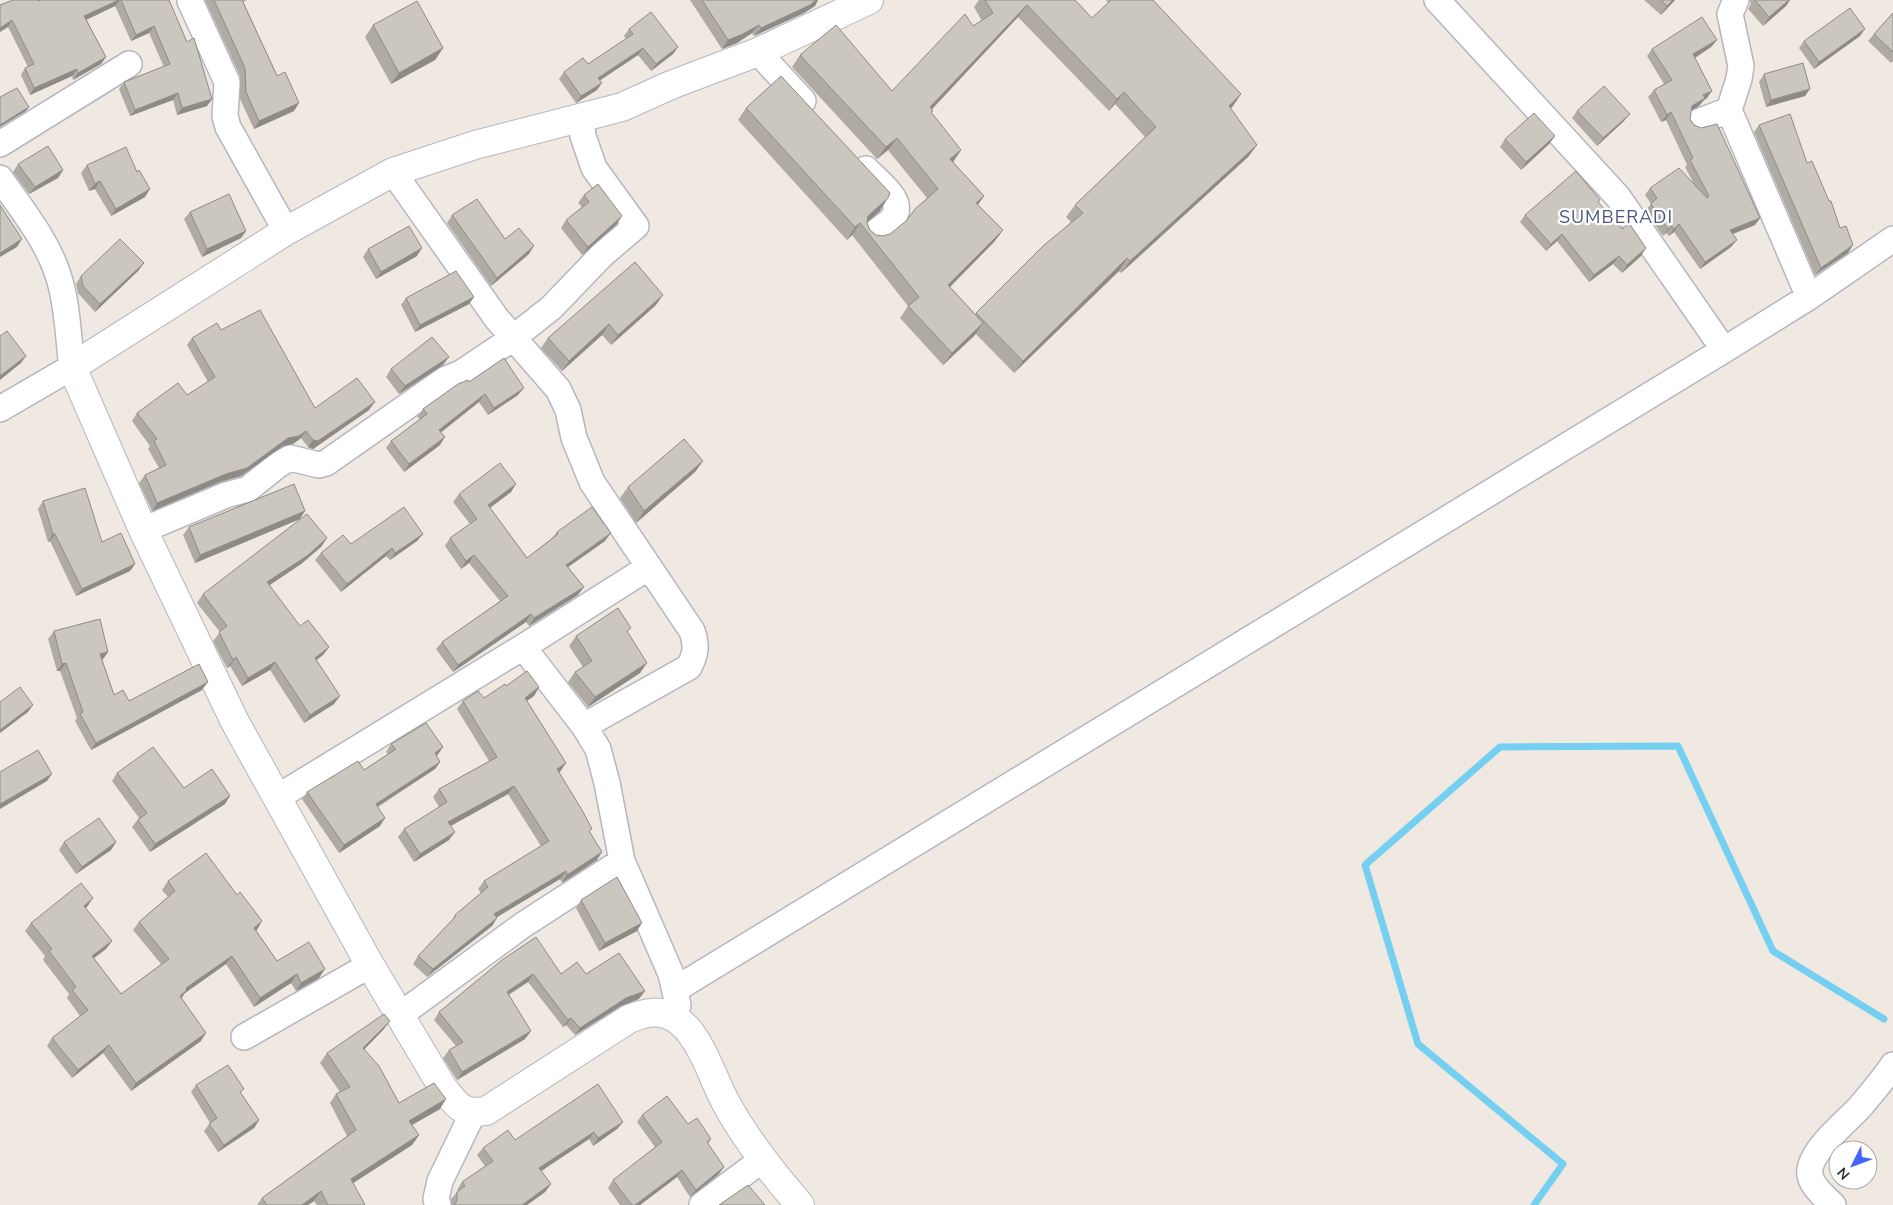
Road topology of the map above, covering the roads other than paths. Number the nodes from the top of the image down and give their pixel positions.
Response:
1 (869, 0) edge
2 (1437, 0) edge
3 (1736, 0) edge
4 (190, 1) edge
5 (758, 52) junction
6 (129, 64) dead end
7 (1729, 110) junction
8 (818, 117) edge
9 (581, 119) junction
10 (1698, 122) dead end
11 (0, 144) edge
12 (851, 153) edge
13 (393, 172) junction
14 (0, 178) edge
15 (286, 231) junction
16 (873, 234) edge
17 (1893, 239) edge
18 (1809, 297) junction
19 (513, 338) junction
20 (1724, 350) junction
21 (72, 367) junction
22 (0, 409) edge
23 (143, 530) junction
24 (649, 567) junction
25 (523, 647) junction
26 (584, 726) junction
27 (278, 797) junction
28 (622, 861) junction
29 (370, 965) junction
30 (676, 990) junction
31 (400, 1015) junction
32 (676, 1019) junction
33 (244, 1036) dead end
34 (1893, 1065) edge
35 (473, 1113) junction
36 (763, 1159) junction
37 (438, 1205) edge
38 (702, 1205) edge
39 (800, 1205) edge
40 (1833, 1205) edge

1 - 5 street
2 - 20 street
3 - 7 street
4 - 15 street
5 - 8 street
5 - 9 street
6 - 11 street
7 - 10 street
7 - 18 street
9 - 13 street
9 - 19 street
12 - 16 street
13 - 15 street
13 - 19 street
14 - 21 street
15 - 21 street
17 - 18 street
18 - 20 street
19 - 23 street
19 - 24 street
20 - 30 street
21 - 22 street
21 - 23 street
23 - 27 street
24 - 25 street
24 - 26 street
25 - 26 street
25 - 27 street
26 - 28 street
27 - 29 street
28 - 30 street
28 - 31 street
29 - 31 street
29 - 33 street
30 - 32 street
31 - 35 street
32 - 35 street
32 - 36 street
34 - 40 street
35 - 37 street
36 - 38 street
36 - 39 street

